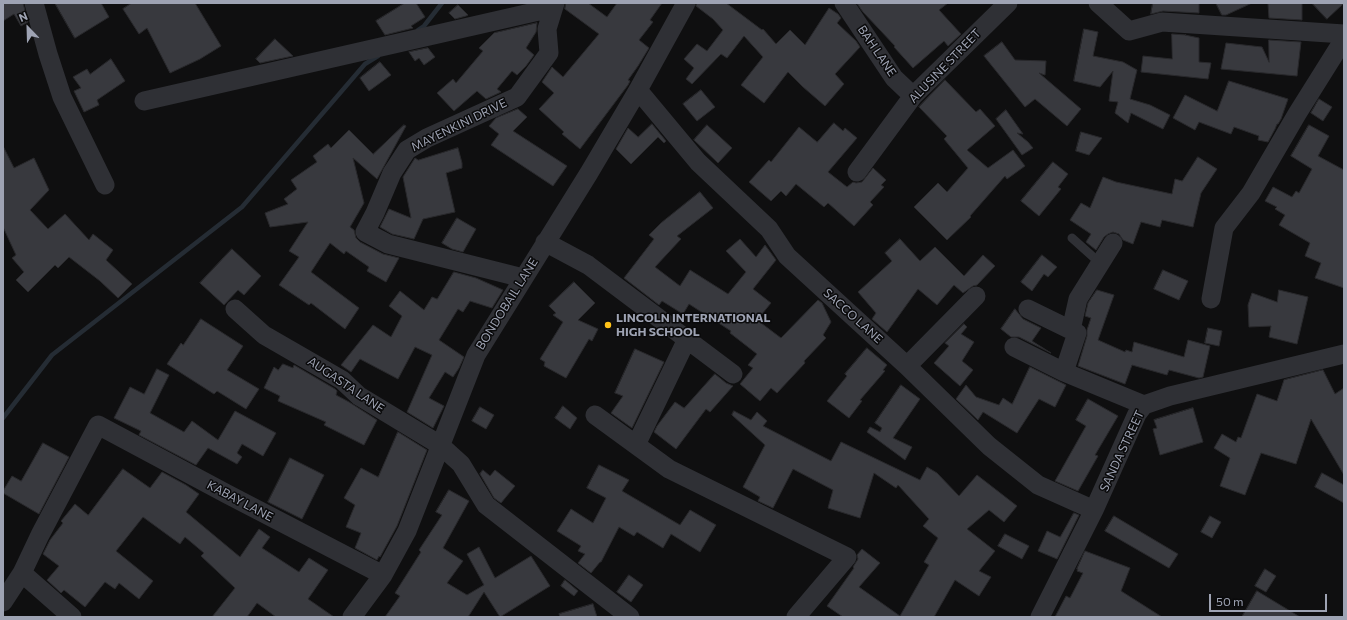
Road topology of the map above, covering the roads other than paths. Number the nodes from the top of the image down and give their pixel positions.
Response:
1 (34, 3) edge
2 (686, 3) edge
3 (844, 3) edge
4 (1008, 3) edge
5 (1098, 3) edge
6 (553, 5) edge
7 (1344, 34) edge
8 (1344, 39) edge
9 (638, 90) junction
10 (913, 96) junction
11 (144, 101) dead end
12 (857, 172) dead end
13 (105, 186) dead end
14 (1072, 238) dead end
15 (545, 242) junction
16 (1112, 243) dead end
17 (1101, 264) junction
18 (523, 278) junction
19 (976, 296) dead end
20 (1211, 300) dead end
21 (1028, 308) dead end
22 (235, 309) dead end
23 (1071, 330) junction
24 (687, 339) junction
25 (1014, 347) dead end
26 (1344, 354) edge
27 (907, 366) junction
28 (1064, 372) junction
29 (733, 374) dead end
30 (1144, 405) junction
31 (594, 415) dead end
32 (440, 445) junction
33 (636, 445) junction
34 (1094, 510) junction
35 (22, 573) junction
36 (383, 575) junction
37 (3, 602) edge
38 (72, 617) edge
39 (352, 617) edge
40 (630, 617) edge
41 (796, 617) edge
42 (1040, 617) edge

1 - 13 street
2 - 9 street, BONDOBAIL LANE
3 - 10 street, BAH LANE
4 - 10 street, ALUSINE STREET
5 - 7 street
6 - 11 street
6 - 18 street, MAYENKINI DRIVE
8 - 20 street
9 - 15 street, BONDOBAIL LANE
9 - 27 street, SACCO LANE
10 - 12 street, ALUSINE STREET
14 - 17 lane
15 - 18 street, BONDOBAIL LANE
15 - 24 street
16 - 17 street
17 - 23 street
18 - 32 street, BONDOBAIL LANE
19 - 27 street
21 - 23 street
22 - 32 street, AUGASTA LANE
23 - 28 street
24 - 29 street
24 - 33 street
25 - 28 street
26 - 30 street, SANDA STREET
27 - 34 street, SACCO LANE
28 - 30 street
30 - 34 street, SANDA STREET
31 - 33 street
32 - 36 street, BONDOBAIL LANE
32 - 40 street, AUGASTA LANE
33 - 41 street
34 - 42 street, SANDA STREET
35 - 36 street, KABAY LANE
35 - 37 street
35 - 38 street
36 - 39 street, BONDOBAIL LANE

